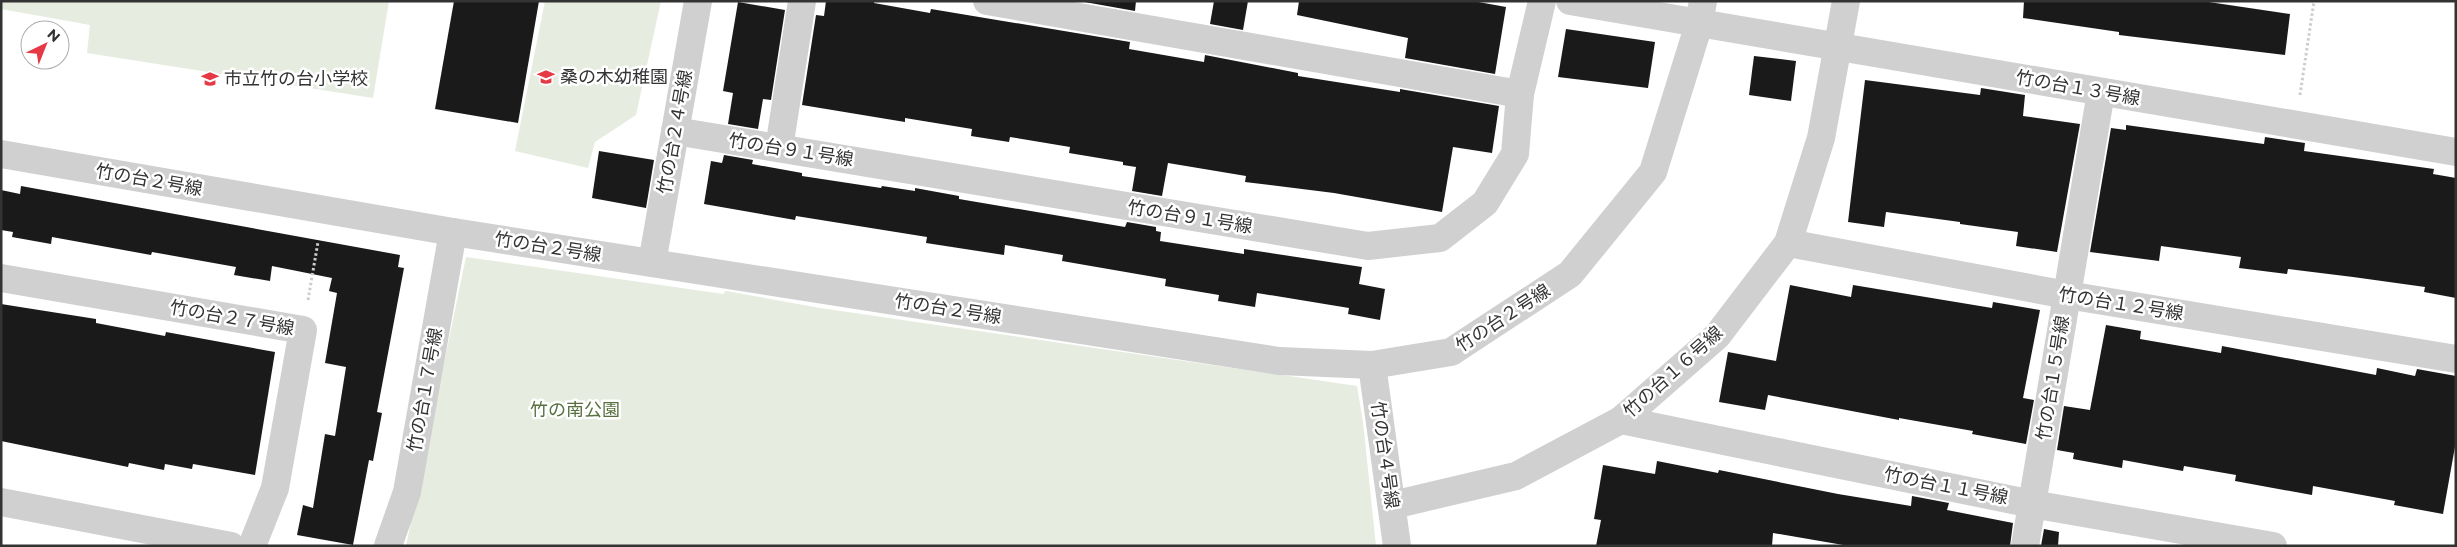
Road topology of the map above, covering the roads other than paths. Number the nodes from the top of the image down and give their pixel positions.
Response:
1 (698, 1) edge
2 (802, 1) edge
3 (986, 1) edge
4 (1542, 1) edge
5 (1570, 1) edge
6 (1846, 1) edge
7 (1701, 13) edge
8 (1839, 48) junction
9 (2101, 92) junction
10 (1520, 94) junction
11 (675, 131) junction
12 (779, 148) junction
13 (2456, 152) edge
14 (1, 154) edge
15 (453, 232) junction
16 (1788, 243) junction
17 (652, 263) junction
18 (1, 278) edge
19 (2067, 296) junction
20 (2456, 359) edge
21 (1372, 365) junction
22 (1621, 420) junction
23 (1, 502) edge
24 (2032, 504) junction
25 (1393, 505) junction
26 (231, 546) edge
27 (252, 546) edge
28 (388, 546) edge
29 (1397, 546) edge
30 (2025, 546) edge
31 (2273, 546) edge

1 - 11 street, 竹の台２４号線
2 - 12 street
3 - 10 street
4 - 10 street, 竹の台９１号線
5 - 7 street, 竹の台１３号線
6 - 8 street, 竹の台１６号線
7 - 8 street, 竹の台１３号線
7 - 21 street, 竹の台２号線
8 - 9 street, 竹の台１３号線
8 - 16 street, 竹の台１６号線
9 - 13 street, 竹の台１３号線
9 - 19 street, 竹の台１５号線
10 - 12 street, 竹の台９１号線
11 - 12 street, 竹の台９１号線
11 - 17 street, 竹の台２４号線
14 - 15 street, 竹の台２号線
15 - 17 street, 竹の台２号線
15 - 28 street, 竹の台１７号線
16 - 19 street, 竹の台１２号線
16 - 22 street, 竹の台１６号線
17 - 21 street, 竹の台２号線
18 - 27 street, 竹の台２７号線
19 - 20 street, 竹の台１２号線
19 - 24 street, 竹の台１５号線
21 - 25 street, 竹の台４号線
22 - 24 street, 竹の台１１号線
22 - 25 street, 竹の台１６号線
23 - 26 street
24 - 30 street, 竹の台１５号線
24 - 31 street, 竹の台１１号線
25 - 29 street, 竹の台４号線

